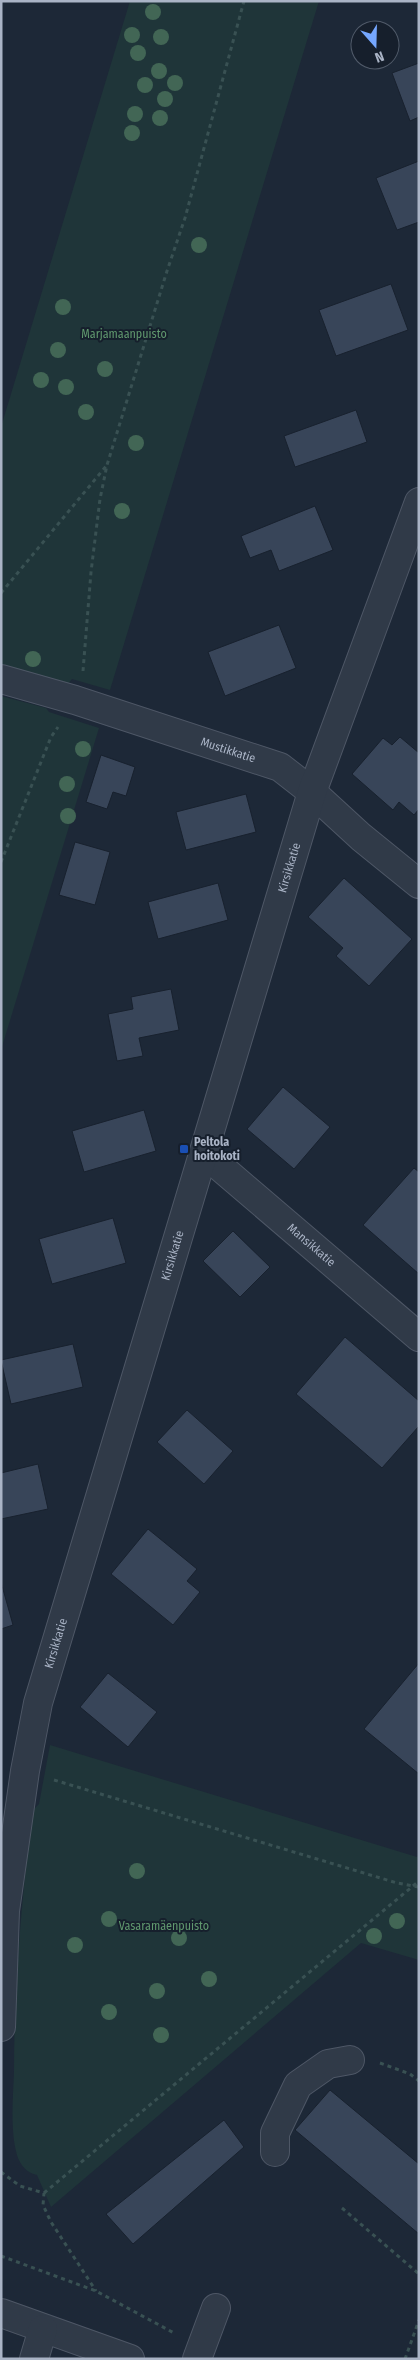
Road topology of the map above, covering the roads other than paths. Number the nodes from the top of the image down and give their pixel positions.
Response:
1 (419, 502) edge
2 (1, 679) edge
3 (312, 792) junction
4 (419, 884) edge
5 (205, 1154) junction
6 (419, 1337) edge
7 (1, 2027) edge
8 (350, 2060) road end
9 (275, 2152) dead end
10 (216, 2308) dead end
11 (1, 2313) edge
12 (43, 2328) junction
13 (199, 2353) edge
14 (34, 2359) edge
15 (130, 2359) edge

1 - 3 street, Kirsikkatie
2 - 3 street, Mustikkatie
3 - 4 street, Mustikkatie
3 - 5 street, Kirsikkatie
5 - 6 street, Mansikkatie
5 - 7 street, Kirsikkatie
8 - 9 street
10 - 13 street
11 - 12 street
12 - 14 street
12 - 15 street

